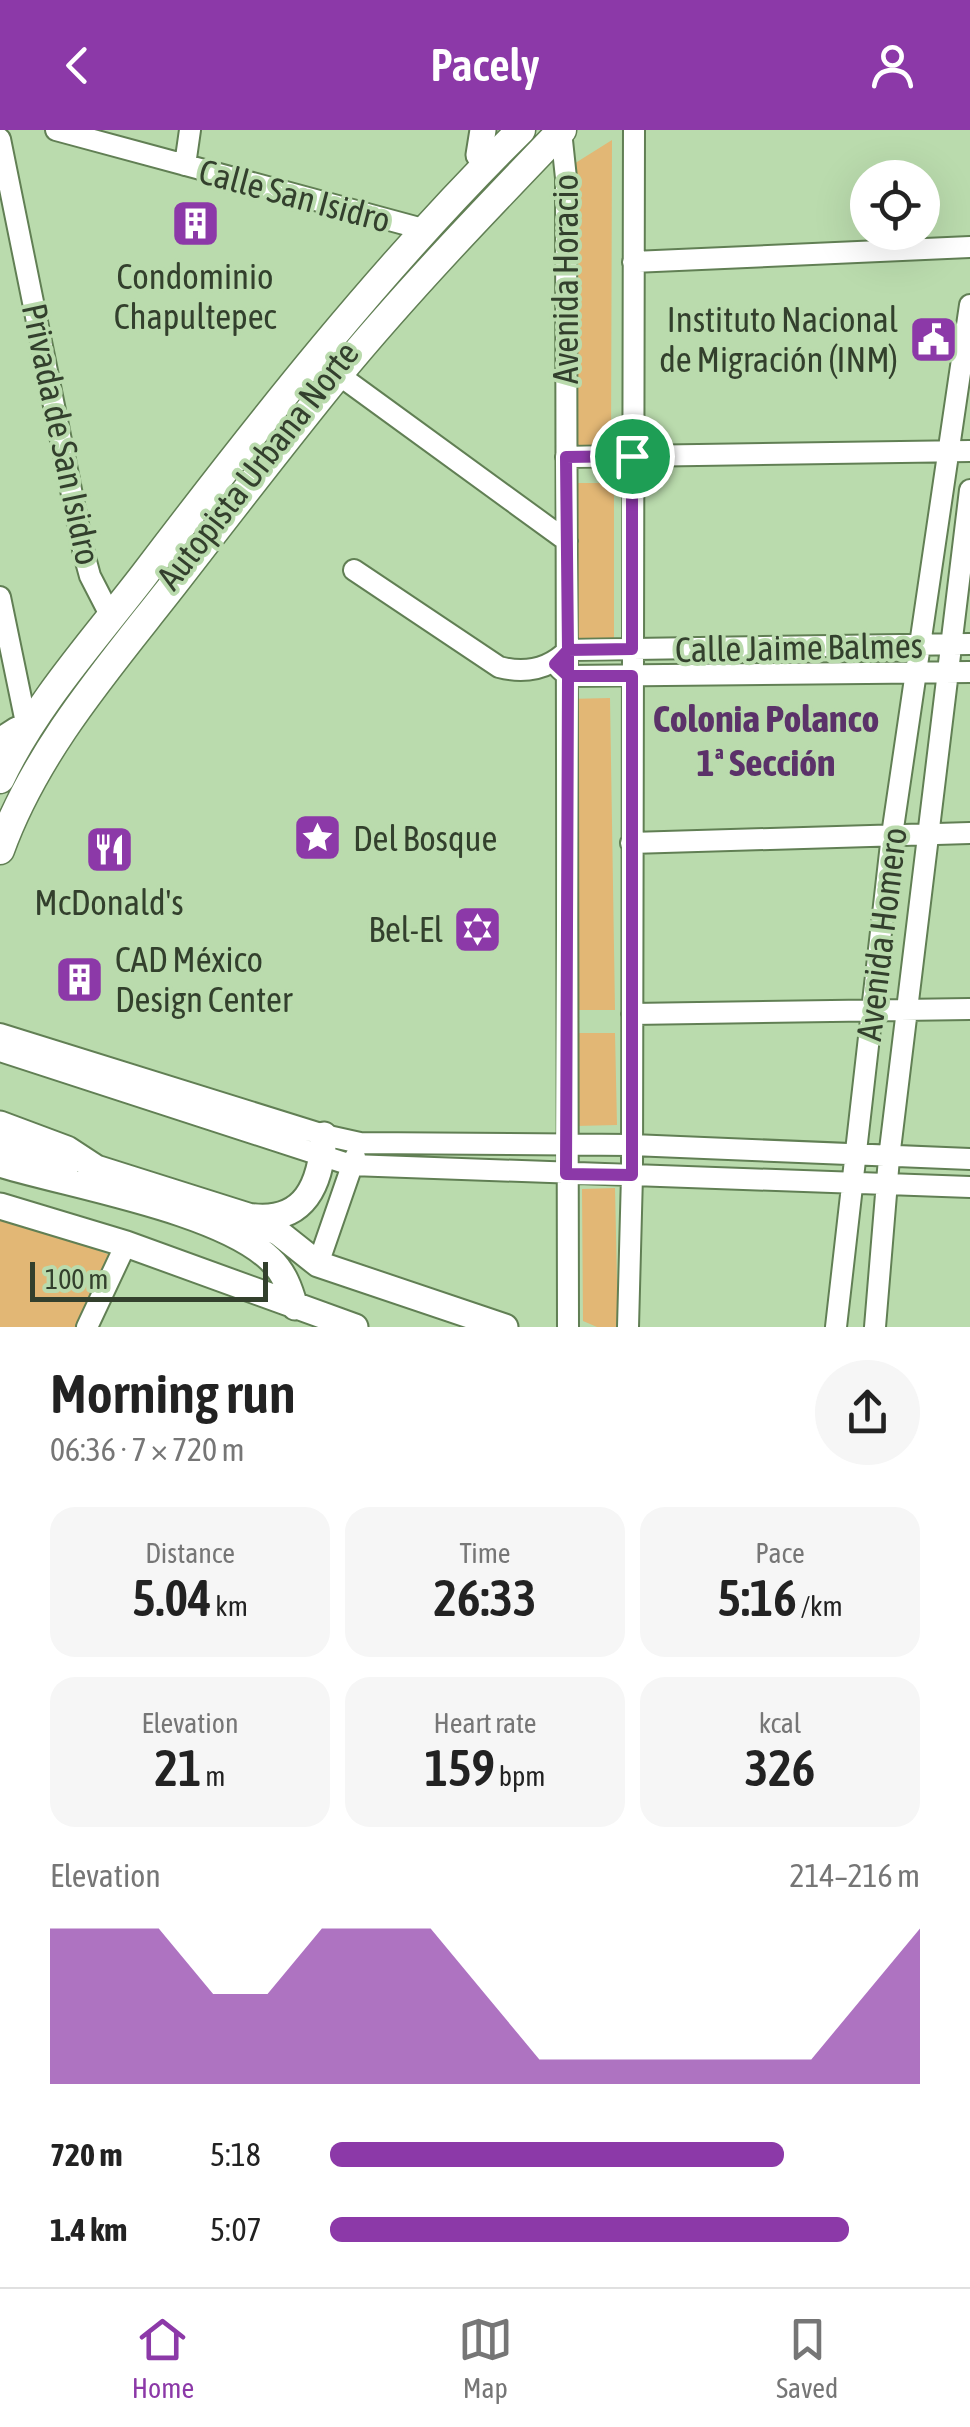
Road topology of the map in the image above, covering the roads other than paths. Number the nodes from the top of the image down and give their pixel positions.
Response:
1 (56, 130) edge
2 (190, 130) edge
3 (500, 130) edge
4 (510, 130) edge
5 (521, 130) edge
6 (549, 130) edge
7 (562, 130) edge
8 (634, 130) edge
9 (0, 139) edge
10 (477, 153) edge
11 (185, 165) junction
12 (419, 228) junction
13 (970, 247) edge
14 (633, 262) junction
15 (970, 305) edge
16 (338, 375) junction
17 (960, 452) edge
18 (632, 456) junction
19 (566, 457) junction
20 (970, 490) edge
21 (567, 542) junction
22 (354, 570) dead end
23 (0, 597) edge
24 (107, 609) junction
25 (960, 644) edge
26 (918, 645) junction
27 (632, 649) junction
28 (563, 663) junction
29 (946, 672) junction
30 (970, 672) edge
31 (914, 674) junction
32 (632, 676) junction
33 (13, 733) edge
34 (0, 779) edge
35 (0, 825) edge
36 (970, 833) edge
37 (928, 834) junction
38 (892, 835) junction
39 (632, 844) junction
40 (0, 850) edge
41 (970, 1009) edge
42 (872, 1010) junction
43 (907, 1010) junction
44 (632, 1014) junction
45 (0, 1034) edge
46 (24, 1048) junction
47 (0, 1051) edge
48 (0, 1124) edge
49 (360, 1143) junction
50 (566, 1144) junction
51 (323, 1145) junction
52 (632, 1145) junction
53 (14, 1153) edge
54 (855, 1156) junction
55 (889, 1158) junction
56 (970, 1159) edge
57 (351, 1165) junction
58 (566, 1174) junction
59 (632, 1175) junction
60 (852, 1184) junction
61 (886, 1184) junction
62 (970, 1187) edge
63 (0, 1206) edge
64 (248, 1216) junction
65 (126, 1244) junction
66 (318, 1264) junction
67 (294, 1317) edge
68 (341, 1325) edge
69 (87, 1327) edge
70 (505, 1327) edge
71 (568, 1327) edge
72 (628, 1327) edge
73 (836, 1327) edge
74 (874, 1327) edge

1 - 11 street, Calle San Isidro
2 - 11 street
3 - 10 highway
4 - 10 highway
5 - 33 highway, Autopista Urbana Norte
6 - 35 highway, Autopista Urbana Norte
7 - 16 highway
7 - 19 street, Avenida Horacio
8 - 14 street, Avenida Horacio
9 - 24 street, Privada de San Isidro
10 - 12 highway
11 - 12 street, Calle San Isidro
12 - 24 highway
13 - 14 street
14 - 18 street, Avenida Horacio
15 - 17 street, Avenida Homero
16 - 21 street
16 - 40 highway
17 - 18 street
17 - 26 street, Avenida Homero
18 - 19 street
18 - 27 street, Avenida Horacio
19 - 21 street, Avenida Horacio
20 - 25 street, Avenida Homero
21 - 28 street, Avenida Horacio
22 - 28 street
23 - 33 street
24 - 33 highway
25 - 26 street, Calle Jaime Balmes
25 - 29 street, Avenida Homero
26 - 27 street, Calle Jaime Balmes
26 - 31 street, Avenida Homero
27 - 28 street, Calle Jaime Balmes
27 - 32 street, Avenida Horacio
28 - 32 street, Calle Jaime Balmes
28 - 50 street, Avenida Horacio
29 - 30 street, Calle Jaime Balmes
29 - 31 street, Calle Jaime Balmes
29 - 37 street, Avenida Homero
31 - 32 street, Calle Jaime Balmes
31 - 38 street, Avenida Homero
32 - 39 street, Avenida Horacio
33 - 34 highway, Autopista Urbana Norte
36 - 37 street
37 - 38 street
37 - 43 street, Avenida Homero
38 - 39 street
38 - 42 street, Avenida Homero
39 - 44 street, Avenida Horacio
41 - 43 street
42 - 43 street
42 - 44 street
42 - 54 street, Avenida Homero
43 - 55 street, Avenida Homero
44 - 52 street, Avenida Horacio
45 - 46 street
46 - 47 street
46 - 51 street
48 - 53 main road
49 - 50 street
49 - 51 street
49 - 57 street
50 - 52 street
50 - 58 street, Avenida Horacio
51 - 57 street
51 - 64 main road
52 - 54 street
52 - 59 street, Avenida Horacio
53 - 64 main road
53 - 67 main road
54 - 55 street
54 - 60 street, Avenida Homero
55 - 56 street
55 - 61 street, Avenida Homero
57 - 58 street
57 - 66 street
58 - 59 street
58 - 71 street, Avenida Horacio
59 - 60 street
59 - 72 street, Avenida Horacio
60 - 61 street
60 - 73 street, Avenida Homero
61 - 62 street
61 - 74 street, Avenida Homero
63 - 65 main road
64 - 66 main road
65 - 67 main road
65 - 69 street
66 - 70 main road
67 - 68 main road

